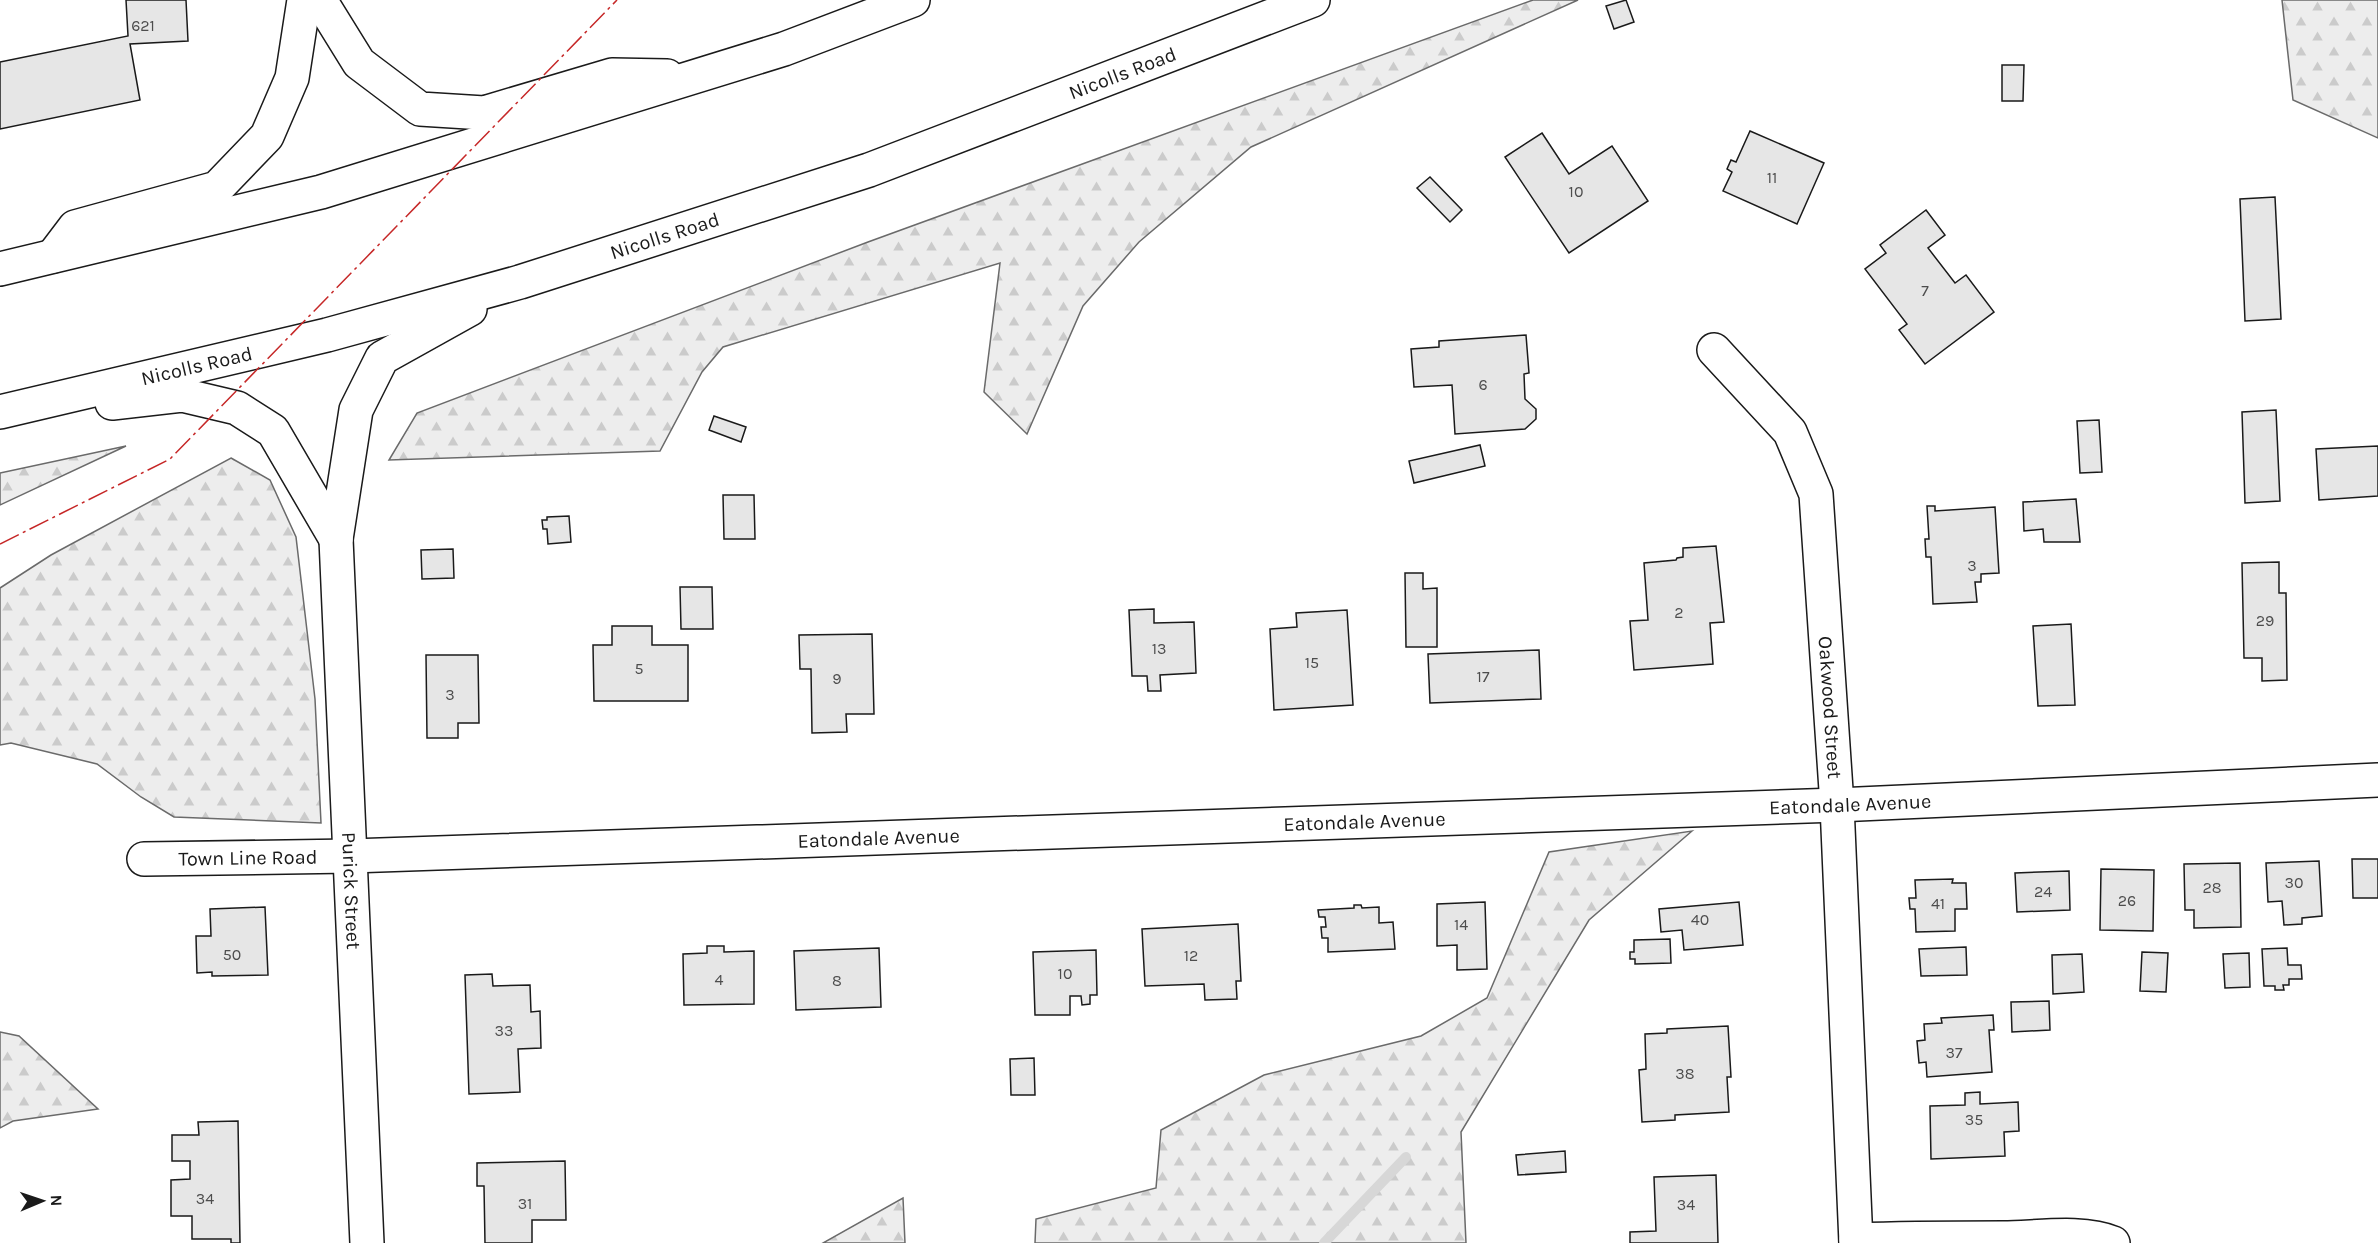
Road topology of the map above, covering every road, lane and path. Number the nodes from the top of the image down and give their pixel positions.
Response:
1 (304, 0) edge
2 (320, 0) edge
3 (913, 0) edge
4 (1313, 0) edge
5 (693, 77) junction
6 (53, 256) junction
7 (0, 269) edge
8 (520, 282) junction
9 (1714, 350) dead end
10 (0, 414) edge
11 (336, 539) junction
12 (2378, 780) edge
13 (1837, 805) junction
14 (351, 856) junction
15 (144, 859) dead end
16 (1856, 1242) edge
17 (367, 1243) edge
18 (2113, 1243) edge

1 - 6 main road
2 - 5 main road
3 - 5 main road
4 - 8 main road, Nicolls Road
5 - 6 main road
6 - 7 main road
8 - 10 main road, Nicolls Road
8 - 11 main road, Purick Street
9 - 13 main road, Oakwood Street
10 - 11 main road
11 - 14 main road, Purick Street
12 - 13 main road, Eatondale Avenue
13 - 14 main road, Eatondale Avenue
13 - 16 main road, Oakwood Street
14 - 15 main road, Town Line Road
14 - 17 main road, Purick Street
16 - 18 main road

